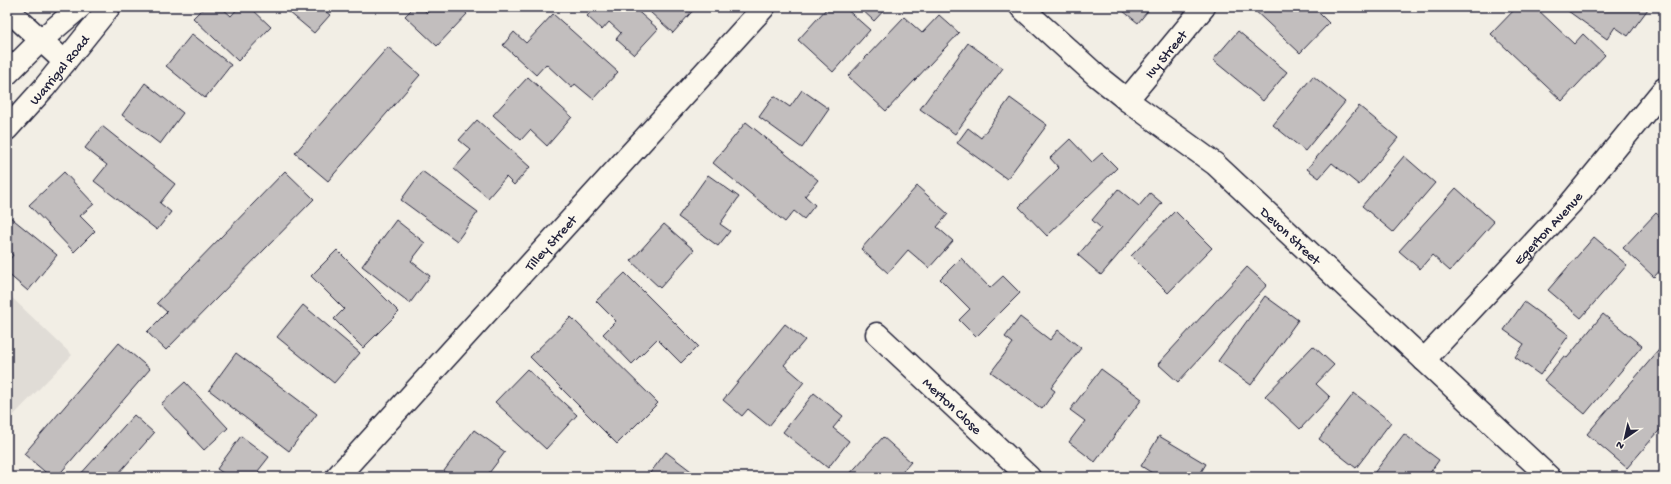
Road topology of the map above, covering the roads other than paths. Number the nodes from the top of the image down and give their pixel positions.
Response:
1 (80, 7) edge
2 (109, 7) edge
3 (764, 7) edge
4 (1021, 7) edge
5 (1204, 7) edge
6 (7, 9) edge
7 (41, 40) junction
8 (65, 62) junction
9 (7, 74) edge
10 (1664, 89) edge
11 (1127, 100) junction
12 (7, 129) edge
13 (877, 334) dead end
14 (1424, 360) junction
15 (337, 477) edge
16 (1029, 477) edge
17 (1549, 477) edge

1 - 7 main road, Warrigal Road
2 - 8 main road, Warrigal Road
3 - 15 main road, Tilley Street
4 - 11 main road, Devon Street
5 - 11 main road, Ivy Street
6 - 7 main road
7 - 8 main road
7 - 9 main road, Warrigal Road
8 - 12 main road, Warrigal Road
10 - 14 main road, Egerton Avenue
11 - 14 main road, Devon Street
13 - 16 main road, Merton Close
14 - 17 main road, Devon Street

